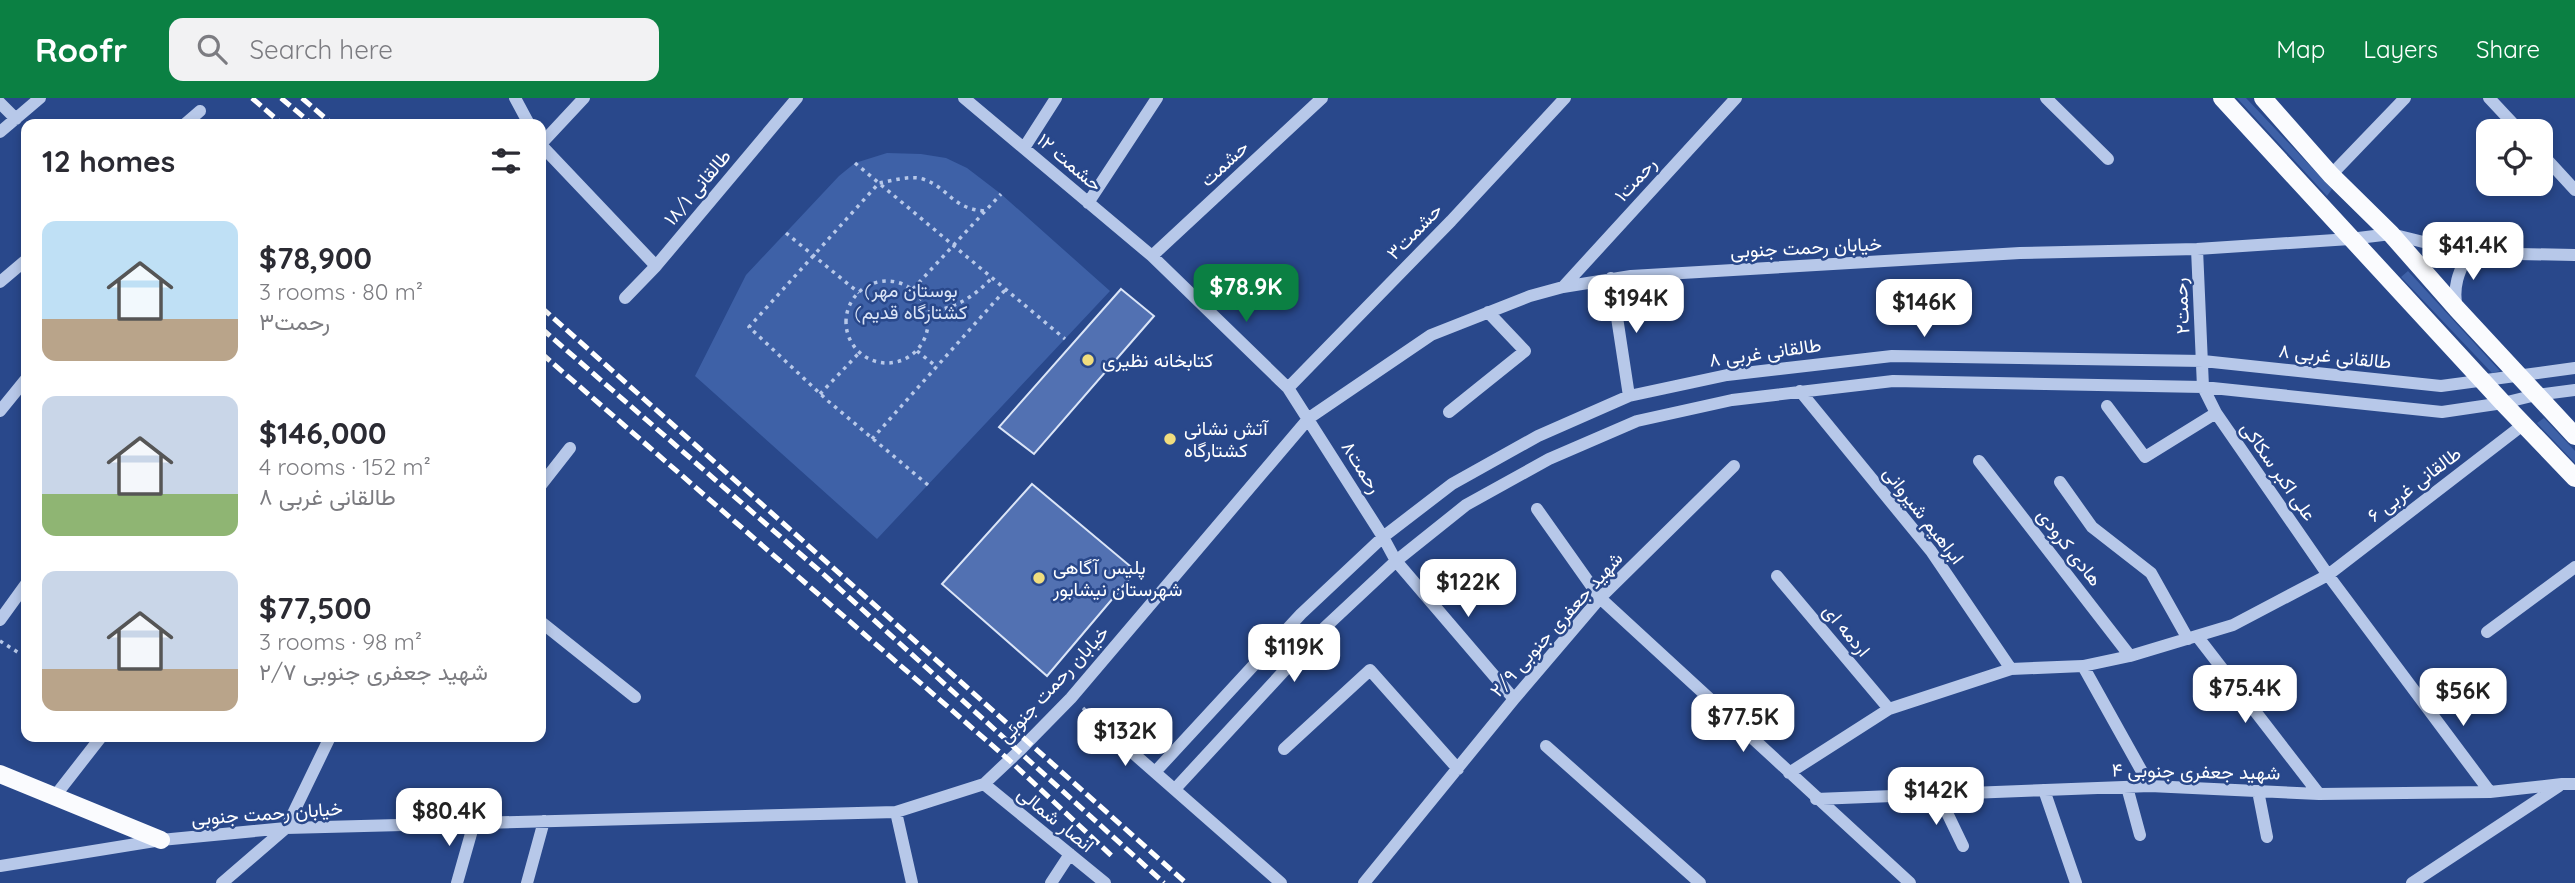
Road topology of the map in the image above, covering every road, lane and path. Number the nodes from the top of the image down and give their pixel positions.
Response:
1 (40, 98) edge
2 (515, 98) edge
3 (584, 98) edge
4 (797, 98) edge
5 (964, 98) edge
6 (1056, 98) edge
7 (1157, 98) edge
8 (1322, 98) edge
9 (1565, 98) edge
10 (1735, 98) edge
11 (2046, 98) edge
12 (2222, 98) edge
13 (2404, 98) edge
14 (2489, 98) edge
15 (2265, 99) edge
16 (0, 103) edge
17 (200, 111) dead end
18 (16, 119) junction
19 (191, 119) edge
20 (526, 119) edge
21 (2509, 119) edge
22 (0, 132) edge
23 (546, 139) edge
24 (1024, 148) junction
25 (546, 149) edge
26 (2108, 159) dead end
27 (855, 163) dead end
28 (2553, 166) edge
29 (2331, 175) junction
30 (879, 183) junction
31 (2575, 190) edge
32 (1001, 194) dead end
33 (1088, 203) junction
34 (985, 211) junction
35 (786, 233) dead end
36 (2391, 234) junction
37 (2350, 239) junction
38 (953, 246) junction
39 (2197, 248) junction
40 (2468, 253) junction
41 (2575, 255) edge
42 (813, 256) junction
43 (1152, 256) junction
44 (21, 264) edge
45 (656, 266) junction
46 (992, 278) junction
47 (1611, 278) junction
48 (0, 282) edge
49 (1563, 287) junction
50 (913, 289) junction
51 (1006, 289) junction
52 (859, 293) junction
53 (625, 299) dead end
54 (2457, 309) junction
55 (928, 312) junction
56 (1488, 312) junction
57 (1065, 339) dead end
58 (917, 351) junction
59 (860, 352) junction
60 (2203, 361) junction
61 (937, 367) junction
62 (2575, 368) edge
63 (2518, 375) junction
64 (2483, 380) junction
65 (21, 385) edge
66 (2203, 387) junction
67 (1288, 388) junction
68 (2575, 390) edge
69 (1800, 391) junction
70 (820, 394) junction
71 (2536, 395) junction
72 (1629, 397) junction
73 (2503, 403) junction
74 (2107, 406) dead end
75 (0, 411) edge
76 (1450, 412) dead end
77 (2216, 414) junction
78 (1309, 418) junction
79 (1580, 418) junction
80 (2524, 424) junction
81 (2575, 436) edge
82 (872, 440) junction
83 (1591, 441) junction
84 (570, 448) dead end
85 (1979, 461) dead end
86 (1734, 466) dead end
87 (2575, 478) edge
88 (546, 479) edge
89 (2060, 482) dead end
90 (928, 485) dead end
91 (1537, 509) dead end
92 (1383, 537) junction
93 (1396, 561) junction
94 (2575, 567) edge
95 (2328, 575) junction
96 (1777, 576) dead end
97 (21, 591) edge
98 (1600, 598) junction
99 (0, 620) edge
100 (546, 626) edge
101 (2487, 632) dead end
102 (2193, 638) junction
103 (0, 641) edge
104 (19, 653) dead end
105 (2130, 656) junction
106 (2083, 666) junction
107 (2011, 669) junction
108 (635, 697) dead end
109 (1071, 698) junction
110 (1514, 699) junction
111 (1889, 709) junction
112 (1116, 739) joint
113 (97, 742) edge
114 (328, 742) edge
115 (1546, 746) dead end
116 (1284, 749) dead end
117 (1458, 768) junction
118 (1156, 771) junction
119 (1789, 773) junction
120 (0, 774) edge
121 (984, 784) junction
122 (2569, 784) edge
123 (2150, 786) junction
124 (2127, 787) junction
125 (1175, 789) junction
126 (2044, 790) junction
127 (2258, 791) junction
128 (2490, 792) junction
129 (1938, 794) junction
130 (2319, 794) junction
131 (55, 796) junction
132 (1816, 799) junction
133 (895, 812) junction
134 (544, 821) junction
135 (474, 823) junction
136 (286, 828) junction
137 (2140, 835) dead end
138 (2267, 837) dead end
139 (161, 839) junction
140 (1963, 846) dead end
141 (1070, 854) junction
142 (0, 866) edge
143 (222, 883) edge
144 (457, 883) edge
145 (527, 883) edge
146 (912, 883) edge
147 (1051, 883) edge
148 (1105, 883) edge
149 (1281, 883) edge
150 (1364, 883) edge
151 (1700, 883) edge
152 (1910, 883) edge
153 (2076, 883) edge
154 (2412, 883) edge

1 - 18 street
2 - 20 street
3 - 23 street
4 - 45 street, طالقانی ۱۸/۱
5 - 24 street, حشمت ۱۲
6 - 24 street
7 - 33 street
8 - 43 street, حشمت
9 - 67 street, حشمت۳
10 - 49 street, رحمت۱
11 - 26 street
12 - 37 main road
13 - 29 street
14 - 21 street
15 - 29 main road
16 - 18 street
17 - 19 street
18 - 22 street
24 - 33 street, حشمت ۱۲
25 - 45 street
27 - 30 path
28 - 31 street
29 - 36 main road
30 - 34 path
30 - 38 path
30 - 42 path
32 - 34 path
33 - 43 street, حشمت ۱۲
34 - 38 path
35 - 42 path
36 - 37 street, خیابان رحمت جنوبی
36 - 40 street
36 - 54 main road
37 - 39 street, خیابان رحمت جنوبی
37 - 64 main road
38 - 46 path
38 - 50 path
39 - 47 street, خیابان رحمت جنوبی
39 - 60 street, رحمت۲
40 - 41 street
40 - 54 street
42 - 52 path
42 - 70 path
43 - 67 street, حشمت ۱۲
44 - 48 street
45 - 53 street, طالقانی ۱۸/۱
46 - 51 path
46 - 55 path
47 - 49 street, خیابان رحمت جنوبی
47 - 72 street
49 - 56 street, خیابان رحمت جنوبی
50 - 52 path
50 - 55 path
51 - 57 path
51 - 61 path
52 - 59 path
54 - 63 main road
55 - 58 path
56 - 76 street
56 - 78 street, خیابان رحمت جنوبی
58 - 59 path
58 - 61 path
59 - 70 path
60 - 64 street, طالقانی غربی ۸
60 - 66 street, رحمت۲
60 - 72 street, طالقانی غربی ۸
61 - 82 path
62 - 63 street, طالقانی غربی ۸
63 - 64 street, طالقانی غربی ۸
63 - 71 main road
64 - 73 main road
65 - 75 street
66 - 69 street
66 - 73 street
66 - 77 street, علی اکبر سکاکی
67 - 78 street, رحمت۸
68 - 71 street
69 - 83 street
69 - 107 street, ابراهیم شیروانی
70 - 82 path
71 - 73 street
71 - 81 main road
72 - 79 street, طالقانی غربی ۸
73 - 80 main road
74 - 77 street
77 - 95 street, علی اکبر سکاکی
78 - 92 street, رحمت۸
78 - 109 street, خیابان رحمت جنوبی
79 - 83 street
79 - 92 street, طالقانی غربی ۸
80 - 87 main road
80 - 95 street, طالقانی غربی ۶
82 - 90 path
83 - 93 street
84 - 88 street
85 - 105 street, هادی کرودی
86 - 98 street, شهید جعفری جنوبی ۲/۹
89 - 102 street
91 - 98 street
92 - 93 street, رحمت۸
92 - 118 street, طالقانی غربی ۸
93 - 110 street, رحمت۸
93 - 125 street
94 - 101 street
95 - 102 street, طالقانی غربی ۶
95 - 128 street, علی اکبر سکاکی
96 - 111 street, اردمه ای
97 - 99 street
98 - 110 street, شهید جعفری جنوبی ۲/۹
98 - 119 street
100 - 108 street
102 - 105 street, طالقانی غربی ۶
102 - 130 street
103 - 104 path
105 - 106 street, طالقانی غربی ۶
106 - 107 street, طالقانی غربی ۶
106 - 123 street
107 - 111 street, طالقانی غربی ۶
109 - 112 path
109 - 121 street, خیابان رحمت جنوبی
110 - 117 street, شهید جعفری جنوبی ۲/۹
111 - 119 street, طالقانی غربی ۶
112 - 118 street
113 - 131 street
114 - 136 street
115 - 151 street
116 - 117 street
117 - 150 street, شهید جعفری جنوبی ۲/۹
118 - 125 street
119 - 132 street
120 - 131 main road
121 - 133 street, خیابان رحمت جنوبی
121 - 141 street, انصار شمالی
122 - 128 street, شهید جعفری جنوبی ۴
122 - 154 street
123 - 124 street, شهید جعفری جنوبی ۴
123 - 127 street, شهید جعفری جنوبی ۴
124 - 126 street, شهید جعفری جنوبی ۴
124 - 137 street
125 - 149 street
126 - 129 street, شهید جعفری جنوبی ۴
126 - 153 street
127 - 130 street, شهید جعفری جنوبی ۴
127 - 138 street
128 - 130 street, شهید جعفری جنوبی ۴
129 - 132 street, شهید جعفری جنوبی ۴
129 - 140 street
131 - 139 main road
132 - 152 street
133 - 134 street, خیابان رحمت جنوبی
133 - 146 street
134 - 135 street, خیابان رحمت جنوبی
134 - 145 street
135 - 136 street, خیابان رحمت جنوبی
135 - 144 street
136 - 139 street, خیابان رحمت جنوبی
136 - 143 street
139 - 142 street, خیابان رحمت جنوبی
141 - 147 street
141 - 148 street, انصار شمالی

